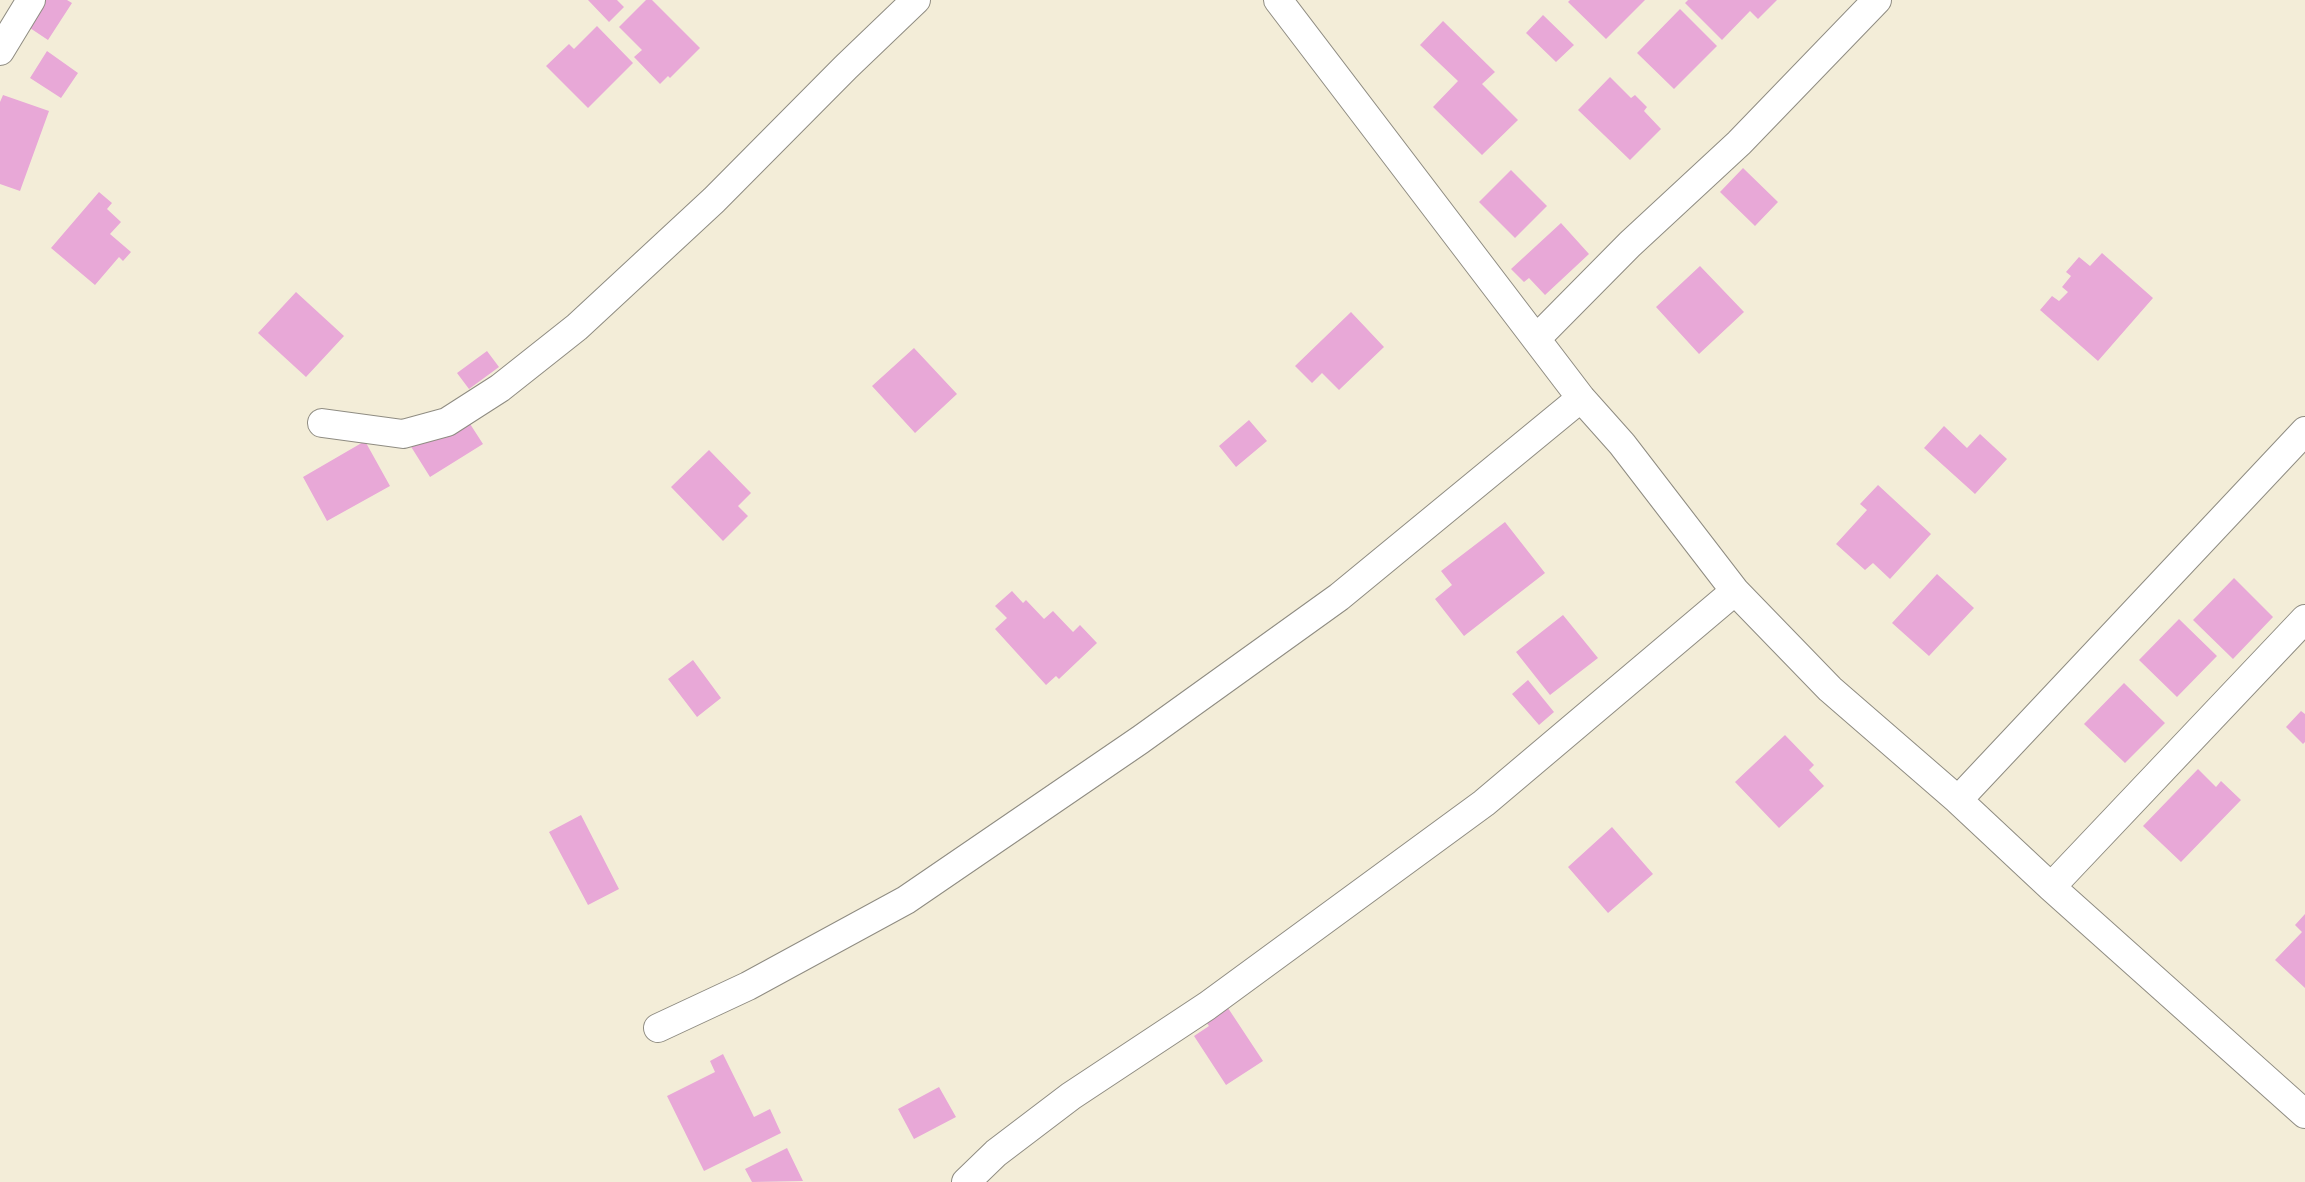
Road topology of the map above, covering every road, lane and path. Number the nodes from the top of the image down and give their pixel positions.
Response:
1 (31, 0) edge
2 (916, 0) edge
3 (1278, 0) edge
4 (1877, 0) edge
5 (0, 51) edge
6 (1536, 339) junction
7 (1581, 398) junction
8 (322, 423) dead end
9 (2305, 431) edge
10 (1735, 591) junction
11 (2305, 619) edge
12 (1958, 800) junction
13 (2051, 887) junction
14 (658, 1028) dead end
15 (2301, 1104) edge
16 (966, 1182) edge

1 - 5 street
2 - 8 street
3 - 6 street
4 - 6 street
6 - 7 street
7 - 10 street
7 - 14 street
9 - 12 street
10 - 12 street
10 - 16 street
11 - 13 street
12 - 13 street
13 - 15 street

